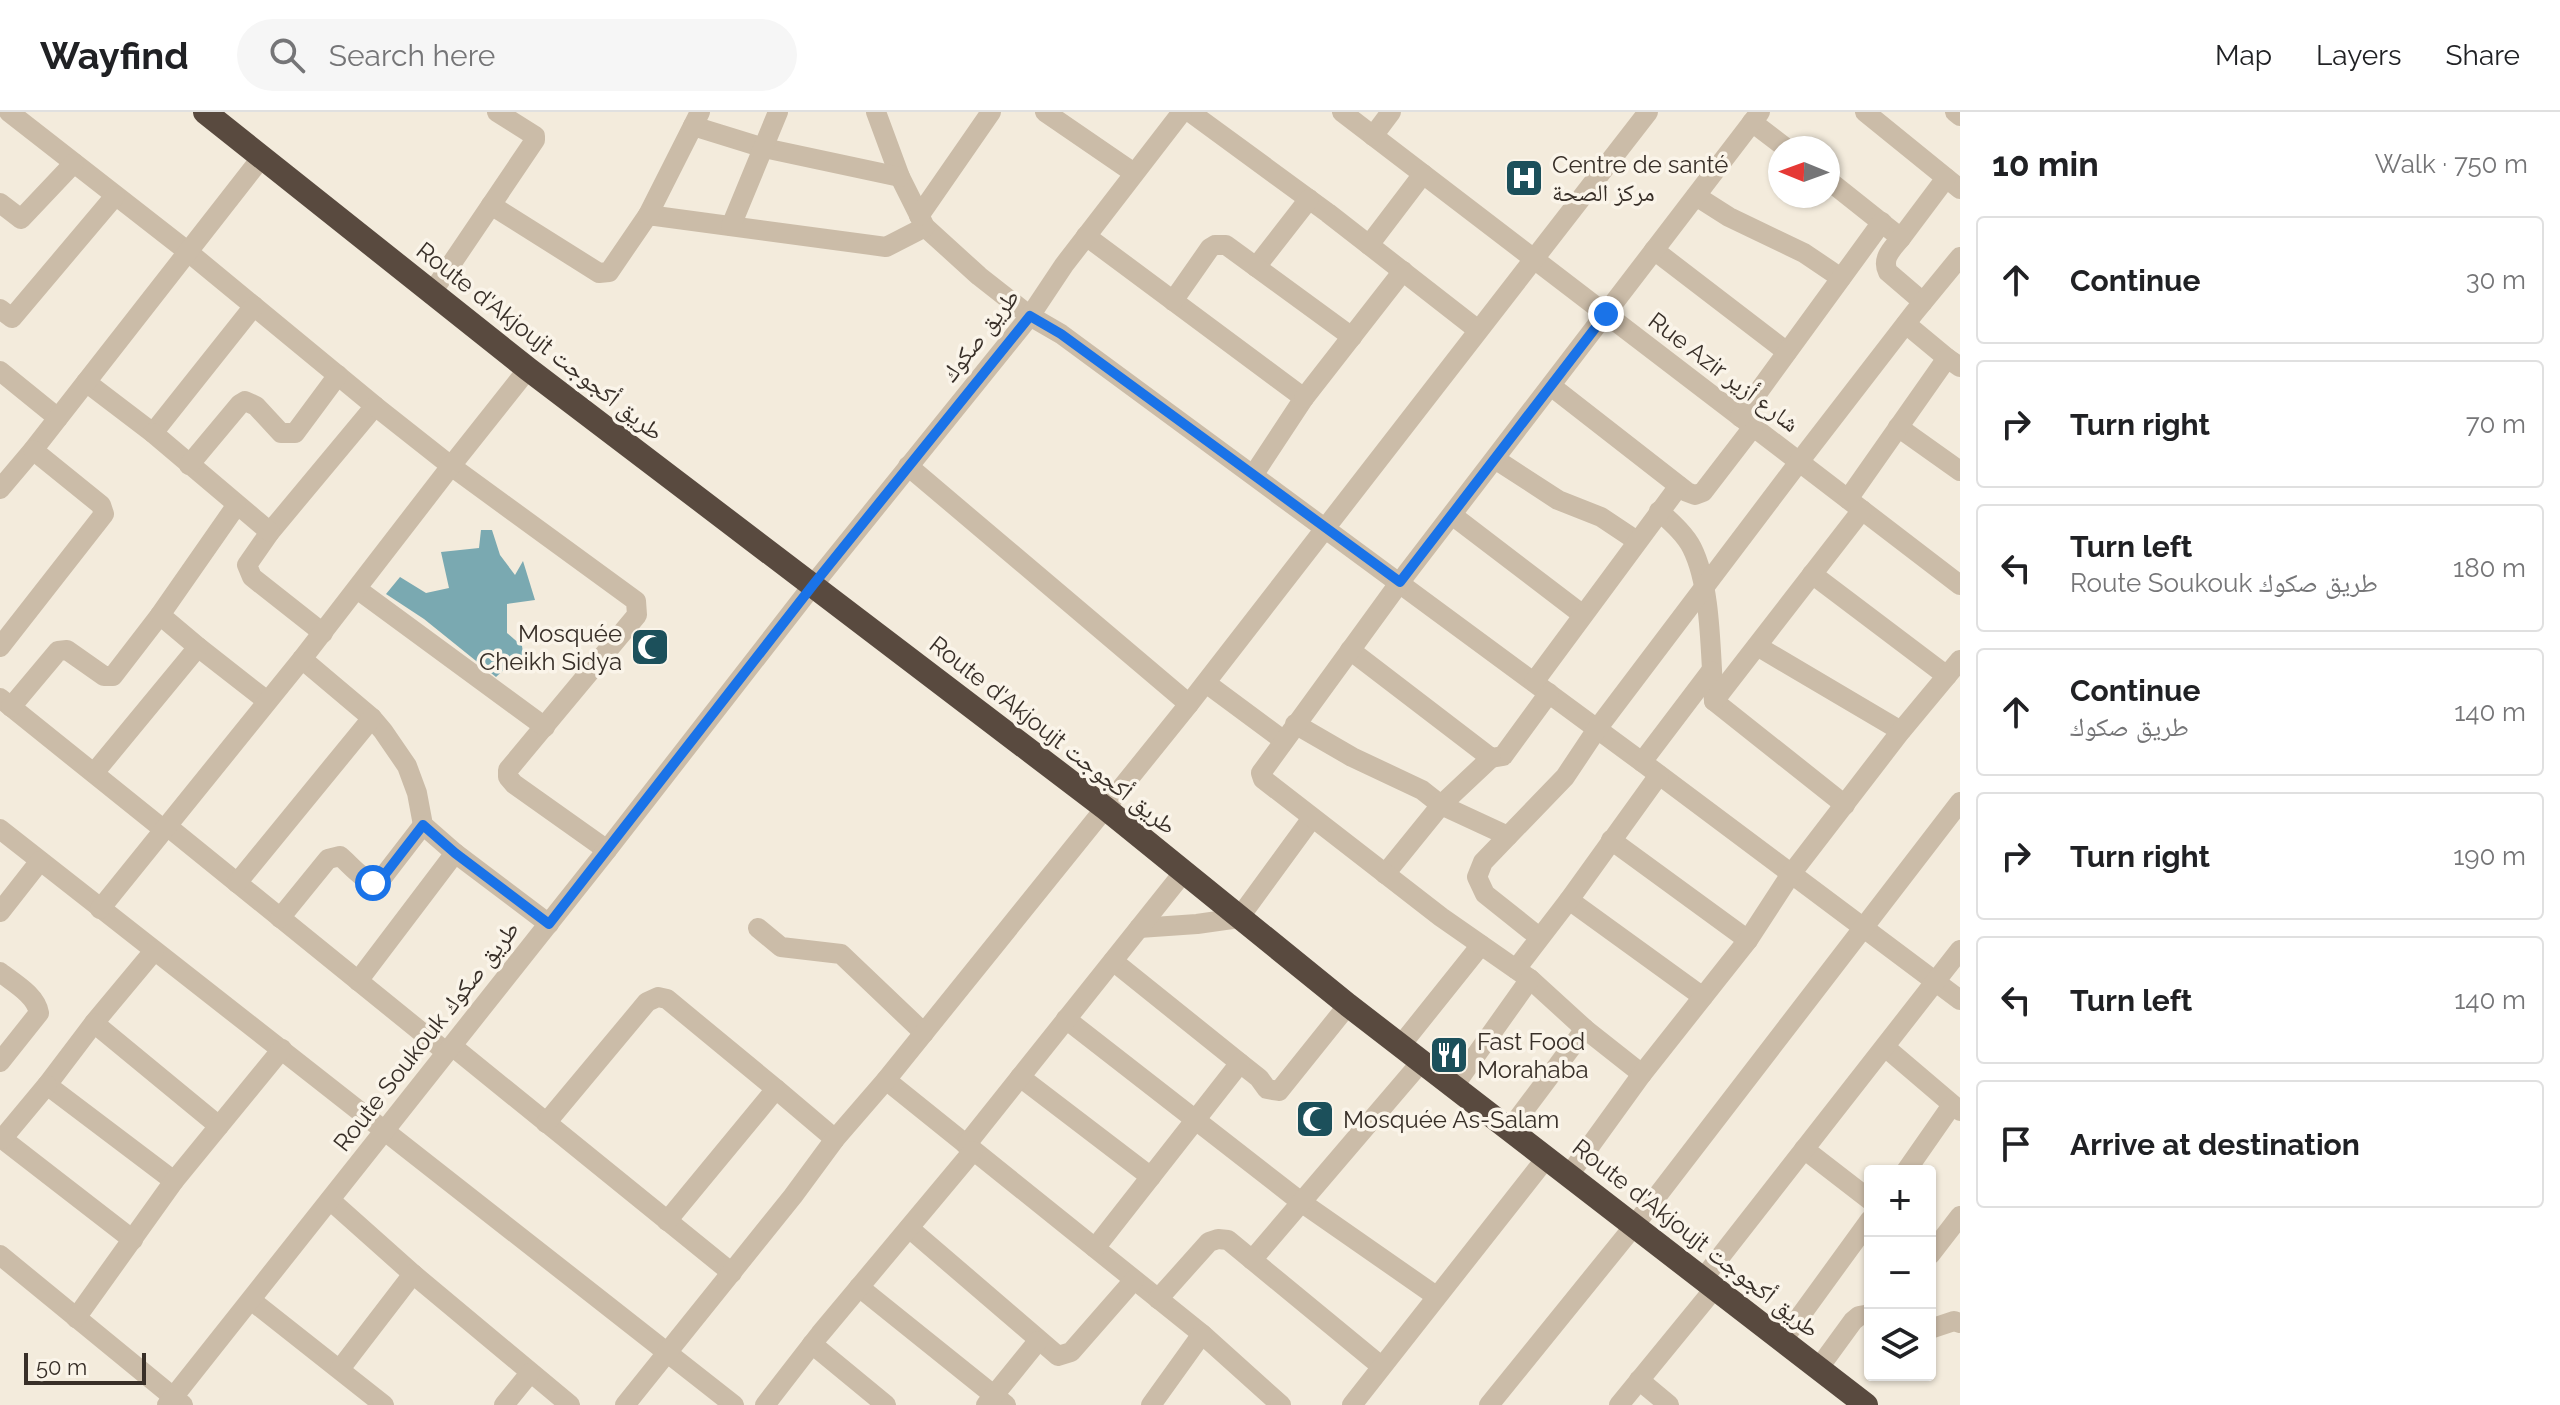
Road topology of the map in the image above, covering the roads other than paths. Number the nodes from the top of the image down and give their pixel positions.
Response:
1 (9, 112) edge
2 (205, 112) edge
3 (497, 112) edge
4 (778, 112) edge
5 (991, 112) edge
6 (1045, 112) edge
7 (1182, 112) edge
8 (1190, 112) edge
9 (1342, 112) edge
10 (1391, 112) edge
11 (1648, 112) edge
12 (1865, 112) edge
13 (1955, 112) edge
14 (880, 115) edge
15 (1960, 116) edge
16 (1756, 117) edge
17 (696, 119) edge
18 (1373, 136) junction
19 (1774, 136) edge
20 (764, 148) junction
21 (262, 157) junction
22 (74, 163) junction
23 (1134, 173) junction
24 (1423, 174) junction
25 (900, 177) junction
26 (1953, 184) edge
27 (1840, 189) edge
28 (115, 196) junction
29 (1696, 196) junction
30 (1309, 199) junction
31 (0, 203) edge
32 (491, 205) junction
33 (648, 215) junction
34 (922, 222) junction
35 (1882, 222) junction
36 (731, 226) junction
37 (1086, 236) junction
38 (1901, 238) junction
39 (1369, 245) junction
40 (1654, 250) junction
41 (187, 251) junction
42 (1960, 257) edge
43 (1533, 258) junction
44 (1256, 267) junction
45 (1403, 271) junction
46 (1841, 278) junction
47 (431, 294) junction
48 (1173, 301) junction
49 (1923, 302) junction
50 (254, 306) junction
51 (1606, 314) junction
52 (1030, 316) junction
53 (4, 320) edge
54 (1906, 324) junction
55 (1478, 330) junction
56 (1352, 337) junction
57 (1787, 352) junction
58 (1953, 363) edge
59 (528, 369) junction
60 (0, 371) edge
61 (338, 375) junction
62 (86, 382) junction
63 (1551, 386) junction
64 (1304, 398) junction
65 (375, 406) junction
66 (58, 418) junction
67 (1747, 422) junction
68 (1898, 427) junction
69 (153, 433) junction
70 (33, 450) junction
71 (1495, 459) junction
72 (1799, 462) junction
73 (189, 465) junction
74 (451, 466) junction
75 (908, 466) junction
76 (1960, 471) edge
77 (1254, 474) junction
78 (1679, 486) junction
79 (0, 489) edge
80 (1855, 504) junction
81 (236, 506) junction
82 (1659, 511) junction
83 (1452, 515) junction
84 (1326, 527) junction
85 (270, 532) junction
86 (1637, 541) junction
87 (1812, 574) junction
88 (1400, 582) junction
89 (813, 585) junction
90 (1960, 585) edge
91 (1704, 587) junction
92 (357, 589) junction
93 (160, 615) junction
94 (1583, 615) junction
95 (323, 633) junction
96 (1757, 646) junction
97 (0, 647) edge
98 (198, 647) junction
99 (1350, 650) junction
100 (302, 659) junction
101 (1954, 668) edge
102 (1711, 671) junction
103 (1206, 683) junction
104 (1542, 688) junction
105 (267, 701) junction
106 (1714, 701) junction
107 (6, 702) edge
108 (1189, 704) junction
109 (372, 718) junction
110 (545, 727) junction
111 (1597, 729) junction
112 (1901, 731) junction
113 (1289, 732) junction
114 (1491, 758) junction
115 (1642, 762) junction
116 (94, 773) junction
117 (1659, 775) junction
118 (1960, 802) edge
119 (1441, 805) junction
120 (1845, 805) junction
121 (1105, 808) junction
122 (1312, 818) junction
123 (423, 825) junction
124 (165, 828) junction
125 (0, 829) edge
126 (1508, 836) junction
127 (1611, 840) junction
128 (607, 850) junction
129 (455, 853) junction
130 (40, 861) junction
131 (1183, 873) junction
132 (1385, 874) junction
133 (1791, 874) junction
134 (237, 883) junction
135 (1569, 900) junction
136 (100, 909) junction
137 (0, 912) edge
138 (280, 918) junction
139 (1239, 918) junction
140 (549, 924) junction
141 (1864, 927) junction
142 (758, 928) dead end
143 (1139, 928) junction
144 (1539, 937) junction
145 (1748, 940) junction
146 (1481, 945) junction
147 (1960, 950) edge
148 (154, 951) junction
149 (1113, 961) junction
150 (0, 972) edge
151 (1523, 974) junction
152 (358, 981) junction
153 (1935, 982) junction
154 (1703, 997) junction
155 (1960, 1000) edge
156 (1348, 1005) junction
157 (1066, 1019) junction
158 (94, 1023) junction
159 (1585, 1029) junction
160 (924, 1033) junction
161 (1401, 1045) junction
162 (1885, 1047) junction
163 (282, 1049) junction
164 (449, 1049) junction
165 (1422, 1061) junction
166 (0, 1062) edge
167 (1240, 1063) junction
168 (1642, 1074) junction
169 (1020, 1077) junction
170 (886, 1080) junction
171 (47, 1085) junction
172 (1454, 1086) junction
173 (776, 1089) junction
174 (1956, 1108) edge
175 (1196, 1119) junction
176 (546, 1123) junction
177 (219, 1126) junction
178 (1510, 1129) junction
179 (386, 1130) junction
180 (1, 1138) edge
181 (835, 1139) junction
182 (970, 1148) junction
183 (1804, 1149) junction
184 (1547, 1157) junction
185 (1911, 1165) edge
186 (1569, 1175) junction
187 (1151, 1177) junction
188 (174, 1181) junction
189 (1864, 1195) edge
190 (330, 1200) junction
191 (1301, 1202) junction
192 (1959, 1220) edge
193 (667, 1221) junction
194 (1634, 1226) junction
195 (909, 1228) junction
196 (1864, 1236) edge
197 (133, 1240) junction
198 (1095, 1248) junction
199 (1936, 1248) edge
200 (0, 1255) edge
201 (1252, 1260) junction
202 (732, 1273) junction
203 (413, 1274) junction
204 (1134, 1280) junction
205 (1708, 1285) junction
206 (859, 1287) junction
207 (1436, 1296) junction
208 (1158, 1299) junction
209 (251, 1300) junction
210 (1864, 1315) edge
211 (76, 1318) junction
212 (1960, 1323) edge
213 (1936, 1327) edge
214 (1202, 1334) junction
215 (1038, 1341) junction
216 (1782, 1341) junction
217 (812, 1344) junction
218 (668, 1353) junction
219 (1381, 1366) junction
220 (340, 1369) junction
221 (1818, 1369) junction
222 (530, 1373) junction
223 (1639, 1380) junction
224 (174, 1402) edge
225 (996, 1402) edge
226 (384, 1405) edge
227 (504, 1405) edge
228 (570, 1405) edge
229 (625, 1405) edge
230 (734, 1405) edge
231 (765, 1405) edge
232 (886, 1405) edge
233 (1151, 1405) edge
234 (1281, 1405) edge
235 (1352, 1405) edge
236 (1489, 1405) edge
237 (1619, 1405) edge
238 (1669, 1405) edge
239 (1866, 1405) edge

1 - 22 street
2 - 21 highway, Route d'Akjoujt طريق أكجوجت
3 - 32 street
4 - 20 street
5 - 34 street
6 - 23 street
7 - 23 street, طريق صكوك
8 - 30 street
9 - 18 street, Rue Azir شارع أزير
10 - 18 street
11 - 43 street
12 - 26 street
13 - 15 street
14 - 25 street
16 - 19 street
16 - 29 street
17 - 20 street
17 - 33 street
18 - 24 street, Rue Azir شارع أزير
20 - 25 street
20 - 36 street
21 - 41 street
21 - 47 highway, Route d'Akjoujt طريق أكجوجت
22 - 28 street
22 - 31 street
23 - 37 street, طريق صكوك
24 - 39 street
24 - 43 street, Rue Azir شارع أزير
25 - 34 street
26 - 38 street
27 - 35 street
28 - 41 street
28 - 53 street
29 - 40 street
29 - 46 street
30 - 39 street
30 - 44 street
32 - 33 street
32 - 47 street
33 - 36 street
34 - 36 street
34 - 52 street
35 - 38 street
35 - 46 street
37 - 48 street
37 - 52 street, طريق صكوك
38 - 49 street
39 - 45 street
40 - 51 street
40 - 57 street
41 - 50 street
41 - 62 street
42 - 49 street
43 - 51 street, Rue Azir شارع أزير
43 - 55 street
44 - 48 street
44 - 56 street
45 - 55 street
45 - 56 street
46 - 57 street
47 - 59 highway, Route d'Akjoujt طريق أكجوجت
48 - 64 street
49 - 54 street
50 - 61 street
50 - 69 street
51 - 63 street
51 - 67 street, Rue Azir شارع أزير
52 - 75 street, طريق صكوك
52 - 77 street
54 - 58 street
54 - 72 street
55 - 84 street
56 - 64 street
57 - 67 street
58 - 68 street
59 - 74 street
59 - 89 highway, Route d'Akjoujt طريق أكجوجت
60 - 66 street
61 - 65 street
61 - 73 street
62 - 66 street
62 - 69 street
63 - 71 street
63 - 78 street
64 - 77 street
65 - 74 street
65 - 85 street
66 - 70 street
67 - 72 street, Rue Azir شارع أزير
67 - 78 street
68 - 76 street
68 - 80 street
69 - 73 street
70 - 79 street
70 - 97 street
71 - 83 street
71 - 86 street
72 - 80 street, Rue Azir شارع أزير
72 - 91 street
73 - 81 street
74 - 92 street
74 - 110 street
75 - 89 street, طريق صكوك
75 - 108 street
77 - 84 street
78 - 82 street
80 - 87 street
80 - 90 street, Rue Azir شارع أزير
81 - 85 street
81 - 93 street
82 - 86 street
82 - 91 street
83 - 88 street
83 - 94 street
84 - 88 street
84 - 103 street
85 - 95 street
86 - 94 street
87 - 96 street
87 - 101 street
88 - 99 street
88 - 104 street
89 - 121 highway, Route d'Akjoujt طريق أكجوجت
89 - 128 street, Route Soukouk طريق صكوك
91 - 102 street
91 - 111 street
92 - 95 street
92 - 110 street
93 - 98 street
93 - 107 street
94 - 104 street
95 - 100 street
96 - 106 street
96 - 112 street
98 - 105 street
98 - 116 street
99 - 113 street
99 - 114 street
100 - 105 street
100 - 109 street
101 - 112 street
102 - 106 street
102 - 115 street
103 - 108 street
103 - 113 street
104 - 111 street
104 - 114 street
105 - 124 street
106 - 120 street
107 - 116 street
108 - 121 street
109 - 123 street
109 - 134 street
110 - 128 street
111 - 115 street
111 - 126 street
112 - 120 street
113 - 119 street
113 - 122 street
114 - 119 street
115 - 117 street
116 - 124 street
117 - 127 street
117 - 133 street
118 - 141 street
119 - 126 street
119 - 132 street
120 - 133 street
121 - 131 highway, Route d'Akjoujt طريق أكجوجت
121 - 160 street
122 - 132 street
122 - 139 street
123 - 129 street
123 - 138 street
124 - 134 street
124 - 136 street
125 - 130 street
126 - 144 street
127 - 135 street
127 - 145 street
128 - 140 street, Route Soukouk طريق صكوك
129 - 140 street
129 - 152 street
130 - 136 street
130 - 137 street
131 - 139 highway, Route d'Akjoujt طريق أكجوجت
131 - 143 street
132 - 146 street
133 - 141 street
133 - 145 street
134 - 138 street
135 - 144 street
135 - 154 street
136 - 148 street
138 - 152 street
139 - 143 street
139 - 156 highway, Route d'Akjoujt طريق أكجوجت
140 - 164 street, Route Soukouk طريق صكوك
141 - 153 street
141 - 194 street
142 - 160 street
143 - 149 street
144 - 151 street
145 - 154 street
146 - 151 street
146 - 161 street
147 - 153 street
148 - 158 street
148 - 163 street
149 - 157 street
149 - 167 street
150 - 166 street
151 - 159 street
151 - 172 street
152 - 164 street
153 - 155 street
153 - 162 street
154 - 168 street
156 - 161 highway, Route d'Akjoujt طريق أكجوجت
156 - 167 street
157 - 169 street
157 - 175 street
158 - 171 street
158 - 177 street
159 - 168 street
159 - 178 street
160 - 170 street
161 - 165 highway, Route d'Akjoujt طريق أكجوجت
162 - 174 street
162 - 183 street
163 - 177 street
163 - 179 street
164 - 176 street
164 - 179 street, Route Soukouk طريق صكوك
165 - 172 highway, Route d'Akjoujt طريق أكجوجت
165 - 191 street
167 - 175 street
168 - 186 street
169 - 182 street
169 - 187 street
170 - 181 street
170 - 182 street
171 - 180 street
171 - 188 street
172 - 178 highway, Route d'Akjoujt طريق أكجوجت
173 - 176 street
173 - 181 street
173 - 193 street
174 - 185 street
175 - 187 street
175 - 191 street
176 - 193 street
177 - 188 street
178 - 184 highway, Route d'Akjoujt طريق أكجوجت
179 - 190 street, Route Soukouk طريق صكوك
179 - 218 street
180 - 197 street
181 - 202 street
182 - 195 street
182 - 198 street
183 - 189 street
183 - 205 street
184 - 186 highway, Route d'Akjoujt طريق أكجوجت
184 - 207 street
186 - 194 highway, Route d'Akjoujt طريق أكجوجت
187 - 198 street
188 - 197 street
190 - 203 street
190 - 209 street, Route Soukouk طريق صكوك
191 - 201 street
191 - 207 street
192 - 199 street
193 - 202 street
194 - 205 highway, Route d'Akjoujt طريق أكجوجت
194 - 236 street
195 - 206 street
195 - 215 street
196 - 216 street
197 - 211 street
198 - 204 street
200 - 211 street
201 - 208 street
201 - 219 street
202 - 218 street
203 - 220 street
203 - 222 street
204 - 208 street
204 - 215 street
205 - 216 highway, Route d'Akjoujt طريق أكجوجت
205 - 223 street
206 - 217 street
206 - 225 street
207 - 219 street
208 - 214 street
209 - 220 street
209 - 224 street, Route Soukouk طريق صكوك
210 - 221 street
211 - 224 street
212 - 213 street
214 - 233 street
214 - 234 street
215 - 225 street
216 - 221 highway, Route d'Akjoujt طريق أكجوجت
217 - 231 street
217 - 232 street
218 - 229 street
218 - 230 street
219 - 235 street
220 - 226 street
221 - 239 highway, Route d'Akjoujt طريق أكجوجت
222 - 227 street
222 - 228 street
223 - 237 street
223 - 238 street

